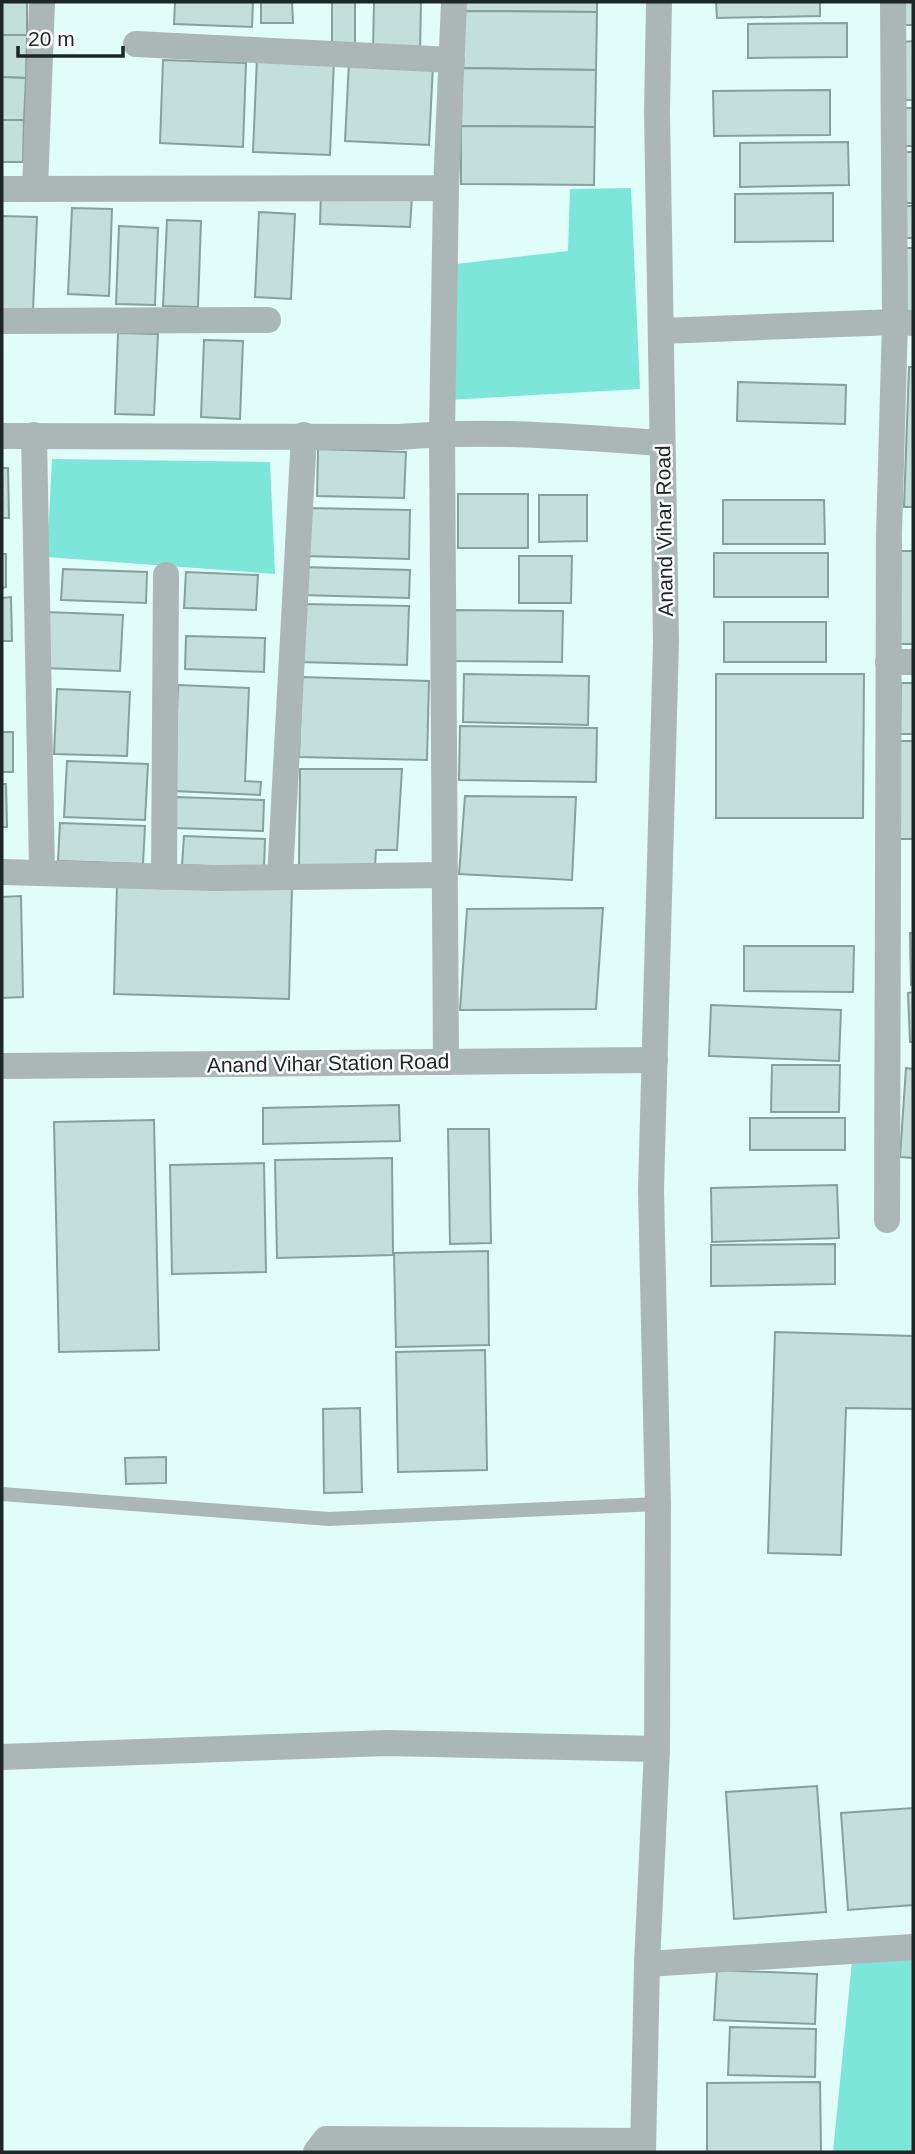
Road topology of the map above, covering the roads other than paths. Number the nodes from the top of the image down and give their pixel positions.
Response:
1 (42, 2) edge
2 (454, 2) edge
3 (659, 2) edge
4 (893, 2) edge
5 (136, 44) dead end
6 (452, 60) junction
7 (446, 188) junction
8 (2, 189) edge
9 (36, 189) junction
10 (268, 320) dead end
11 (2, 321) edge
12 (904, 323) edge
13 (661, 331) junction
14 (443, 433) junction
15 (34, 435) junction
16 (304, 435) junction
17 (2, 436) edge
18 (662, 443) junction
19 (901, 534) edge
20 (166, 575) dead end
21 (901, 662) edge
22 (2, 872) edge
23 (41, 872) junction
24 (444, 875) junction
25 (164, 877) junction
26 (280, 877) junction
27 (655, 1060) junction
28 (446, 1062) junction
29 (2, 1066) edge
30 (887, 1220) dead end
31 (2, 1494) edge
32 (658, 1504) junction
33 (657, 1749) junction
34 (2, 1757) edge
35 (913, 1947) edge
36 (647, 1964) junction
37 (642, 2147) edge
38 (316, 2152) edge

1 - 9 street
2 - 6 street
3 - 13 street, Anand Vihar Road
4 - 12 street
5 - 6 street
6 - 7 street
7 - 9 street
7 - 14 street
8 - 9 street
10 - 11 street
12 - 13 street
12 - 19 street
13 - 18 street, Anand Vihar Road
14 - 16 street
14 - 18 street
14 - 24 street
15 - 16 street
15 - 17 street
15 - 23 street
16 - 26 street
18 - 27 street, Anand Vihar Road
19 - 21 street
20 - 25 street
21 - 30 street
22 - 23 street
23 - 25 street
24 - 26 street
24 - 28 street
25 - 26 street
27 - 28 street, Anand Vihar Station Road
27 - 32 street, Anand Vihar Road
28 - 29 street, Anand Vihar Station Road
31 - 32 lane
32 - 33 street, Anand Vihar Road
33 - 34 street
33 - 36 street, Anand Vihar Road
35 - 36 street
36 - 37 street, Anand Vihar Road
37 - 38 street

